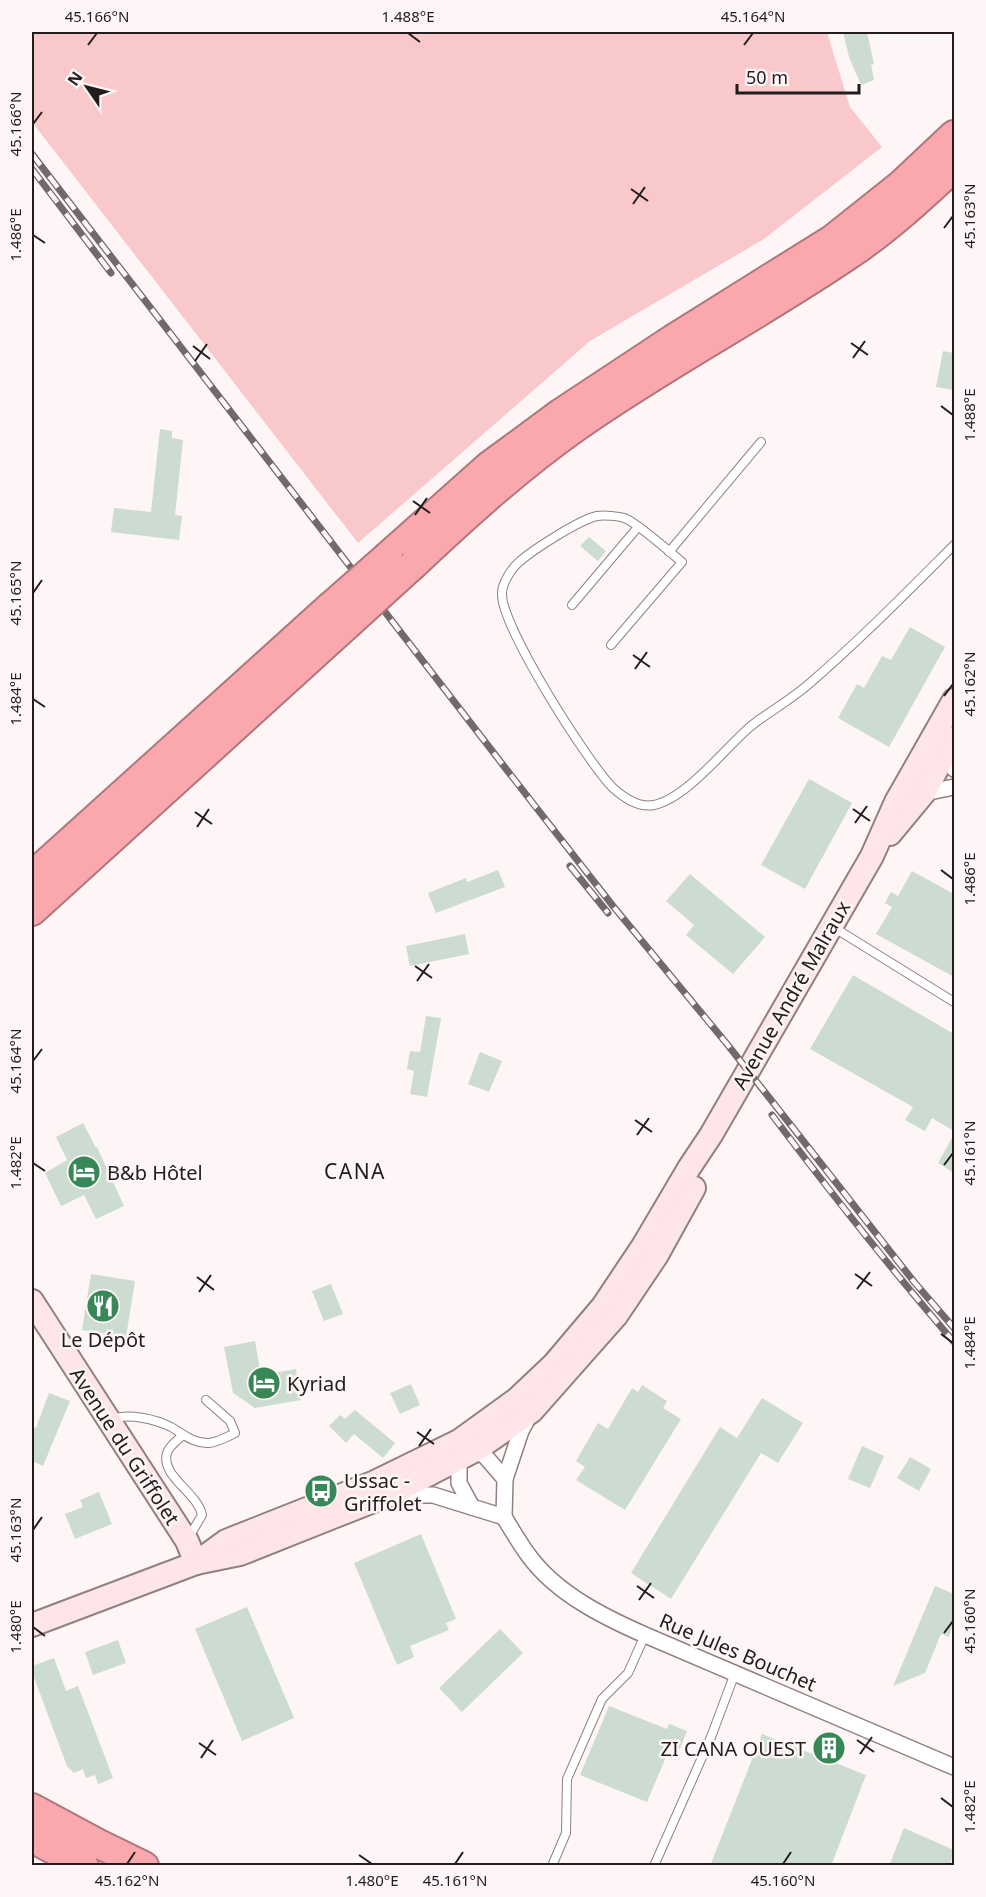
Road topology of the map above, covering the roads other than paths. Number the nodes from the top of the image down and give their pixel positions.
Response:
1 (954, 135) edge
2 (954, 167) edge
3 (761, 442) dead end
4 (638, 527) junction
5 (954, 545) edge
6 (669, 552) junction
7 (400, 561) junction
8 (572, 604) dead end
9 (338, 616) junction
10 (612, 645) dead end
11 (954, 700) edge
12 (954, 717) edge
13 (950, 747) edge
14 (914, 770) junction
15 (954, 787) edge
16 (924, 793) junction
17 (872, 856) junction
18 (32, 876) edge
19 (32, 911) edge
20 (832, 926) junction
21 (954, 1002) edge
22 (711, 1135) junction
23 (32, 1301) edge
24 (207, 1400) dead end
25 (532, 1411) junction
26 (108, 1421) junction
27 (183, 1435) junction
28 (465, 1450) junction
29 (505, 1479) junction
30 (389, 1495) junction
31 (472, 1507) junction
32 (504, 1517) junction
33 (187, 1541) junction
34 (196, 1563) junction
35 (32, 1625) edge
36 (645, 1635) junction
37 (735, 1673) junction
38 (954, 1767) edge
39 (32, 1809) edge
40 (32, 1838) edge
41 (84, 1866) edge
42 (144, 1866) edge
43 (552, 1866) edge
44 (654, 1866) edge

1 - 7 highway
2 - 7 highway
3 - 6 lane
4 - 5 lane
4 - 6 lane
4 - 8 lane
6 - 10 lane
7 - 9 highway, bridge
9 - 18 highway
9 - 19 highway
11 - 14 street, Avenue André Malraux
12 - 13 street, Avenue André Malraux
13 - 14 street, Avenue André Malraux
13 - 16 street, Avenue André Malraux
14 - 17 street, Avenue André Malraux
15 - 16 street
16 - 17 street, Avenue André Malraux
17 - 20 street, Avenue André Malraux
20 - 21 lane
20 - 22 street, Avenue André Malraux
22 - 25 street, Avenue André Malraux
22 - 28 street, Avenue André Malraux
23 - 26 street, Avenue du Griffolet
24 - 27 lane
25 - 28 street, Avenue André Malraux
25 - 29 street
26 - 27 lane
26 - 33 street, Avenue du Griffolet
27 - 33 lane
28 - 29 street
28 - 30 street, Avenue André Malraux
28 - 31 street
28 - 34 street, Avenue André Malraux
29 - 32 street
30 - 31 street
30 - 34 street, Avenue André Malraux
31 - 32 street
32 - 36 street, Rue Jules Bouchet
33 - 34 street, Avenue du Griffolet
34 - 35 street, Avenue André Malraux
36 - 37 street, Rue Jules Bouchet
36 - 43 lane
37 - 38 street, Rue Jules Bouchet
37 - 44 lane
39 - 42 highway
40 - 41 highway

